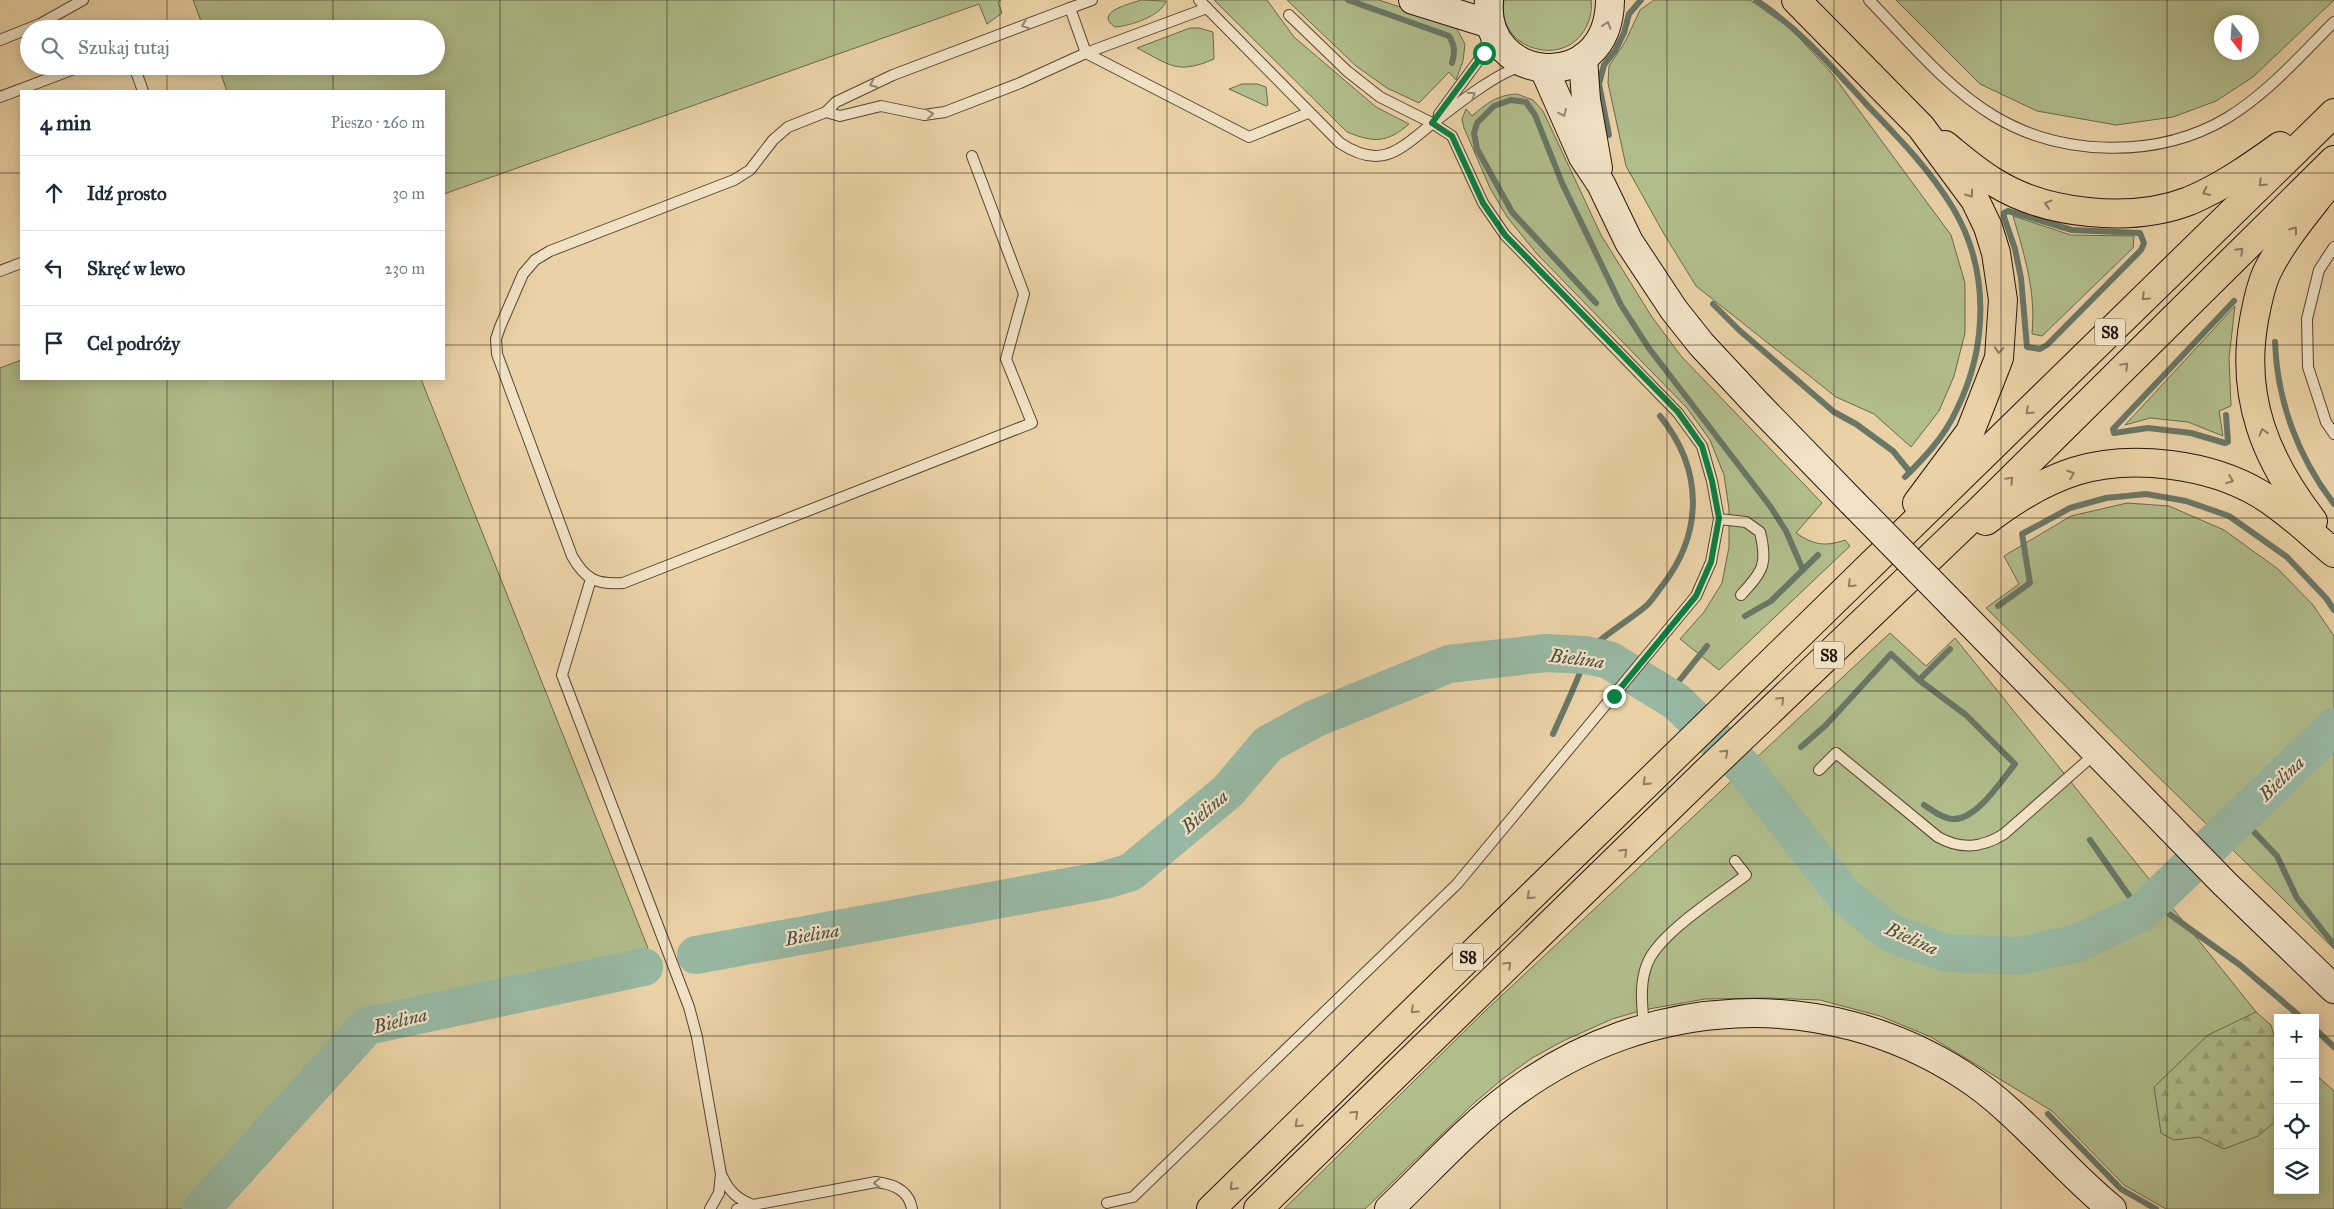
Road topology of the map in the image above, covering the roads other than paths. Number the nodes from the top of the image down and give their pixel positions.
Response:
1 (83, 0) edge
2 (1092, 0) edge
3 (1199, 0) edge
4 (1413, 0) edge
5 (1610, 0) edge
6 (1796, 0) edge
7 (1869, 0) edge
8 (1070, 8) junction
9 (1207, 8) junction
10 (1289, 15) dead end
11 (1490, 17) edge
12 (47, 20) edge
13 (2334, 22) edge
14 (20, 32) edge
15 (0, 40) edge
16 (1086, 53) junction
17 (1583, 58) junction
18 (1536, 67) junction
19 (58, 75) edge
20 (137, 75) edge
21 (143, 90) edge
22 (0, 97) edge
23 (2334, 107) edge
24 (826, 112) junction
25 (2334, 112) edge
26 (1308, 113) junction
27 (1432, 123) junction
28 (1921, 127) junction
29 (972, 156) dead end
30 (2334, 160) edge
31 (2334, 177) edge
32 (1601, 184) junction
33 (2334, 247) edge
34 (20, 263) edge
35 (0, 271) edge
36 (2334, 434) edge
37 (1719, 518) junction
38 (2334, 548) edge
39 (1886, 551) junction
40 (2334, 553) edge
41 (1913, 575) junction
42 (590, 579) junction
43 (1741, 595) dead end
44 (2097, 752) junction
45 (1819, 770) dead end
46 (1735, 861) dead end
47 (2330, 988) edge
48 (1644, 1027) junction
49 (721, 1174) junction
50 (1107, 1203) dead end
51 (753, 1205) junction
52 (710, 1209) edge
53 (737, 1209) edge
54 (912, 1209) edge
55 (1211, 1209) edge
56 (1258, 1209) edge
57 (1389, 1209) edge
58 (2112, 1209) edge

1 - 12 lane
2 - 8 lane
3 - 9 lane
4 - 11 main road
17 -> 5 main road
6 - 28 highway
7 - 13 lane
8 - 16 lane
8 -> 24 lane
9 - 16 lane
9 - 26 lane
10 - 27 lane
11 - 18 main road
11 - 27 lane
14 - 15 lane
24 -> 16 lane
16 - 26 lane
17 - 18 main road
17 - 32 main road
27 -> 18 lane
18 -> 32 main road
19 - 22 lane
20 - 21 lane
23 -> 28 highway
24 - 42 lane
25 -> 39 highway, S8
26 - 27 lane
27 - 37 lane
28 -> 39 highway
29 - 42 lane
41 -> 30 highway, S8
38 -> 31 highway
32 - 44 main road, bridge
33 - 36 lane
34 - 35 lane
37 - 43 lane
37 - 50 lane
39 -> 55 highway, S8
41 -> 40 highway
56 -> 41 highway, S8
42 - 49 lane
44 - 45 lane
44 - 47 main road
46 - 48 lane
48 - 57 main road
48 - 58 main road
49 - 51 lane
49 - 52 lane
51 - 53 lane
54 -> 51 lane

